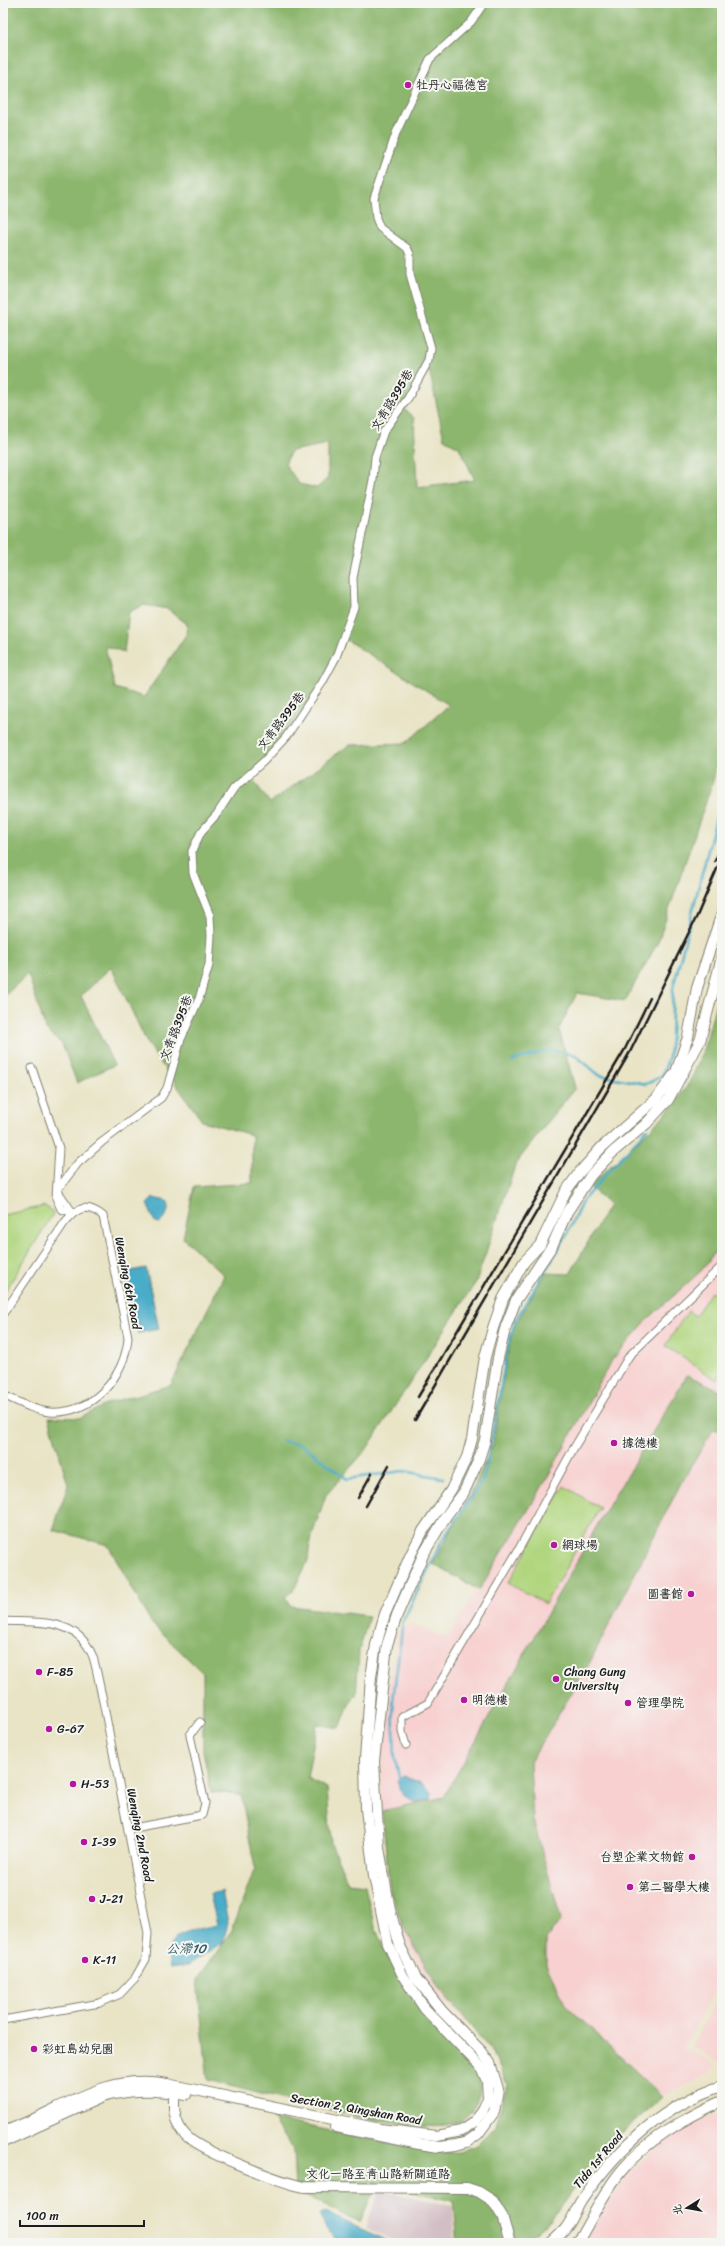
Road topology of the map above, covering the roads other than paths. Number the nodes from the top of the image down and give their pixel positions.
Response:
1 (484, 3) edge
2 (722, 913) edge
3 (722, 957) edge
4 (32, 1068) dead end
5 (56, 1190) junction
6 (73, 1212) junction
7 (722, 1266) edge
8 (3, 1314) edge
9 (3, 1395) edge
10 (3, 1621) edge
11 (200, 1722) dead end
12 (406, 1745) dead end
13 (128, 1829) junction
14 (3, 2020) edge
15 (722, 2086) edge
16 (179, 2092) junction
17 (722, 2101) edge
18 (3, 2132) edge
19 (3, 2142) edge
20 (567, 2226) junction
21 (579, 2241) edge
22 (510, 2243) edge
23 (515, 2243) edge
24 (551, 2243) edge

1 - 5 street, 文青路395巷
2 - 16 street, Section 2, Qingshan Road
3 - 16 street, Section 2, Qingshan Road
4 - 5 street
5 - 6 street
6 - 8 street
6 - 9 street, Wenqing 6th Road
7 - 12 street
10 - 13 street, Wenqing 2nd Road
11 - 13 street
13 - 14 street, Wenqing 2nd Road
15 - 20 street, Tida 1st Road
16 - 18 street, Section 2, Qingshan Road
16 - 19 street, Section 2, Qingshan Road
16 - 22 street, 文化一路至青山路新闢道路
16 - 23 street, 文化一路至青山路新闢道路
17 - 21 street, Tida 1st Road
20 - 21 street
20 - 24 street, Tida 1st Road

